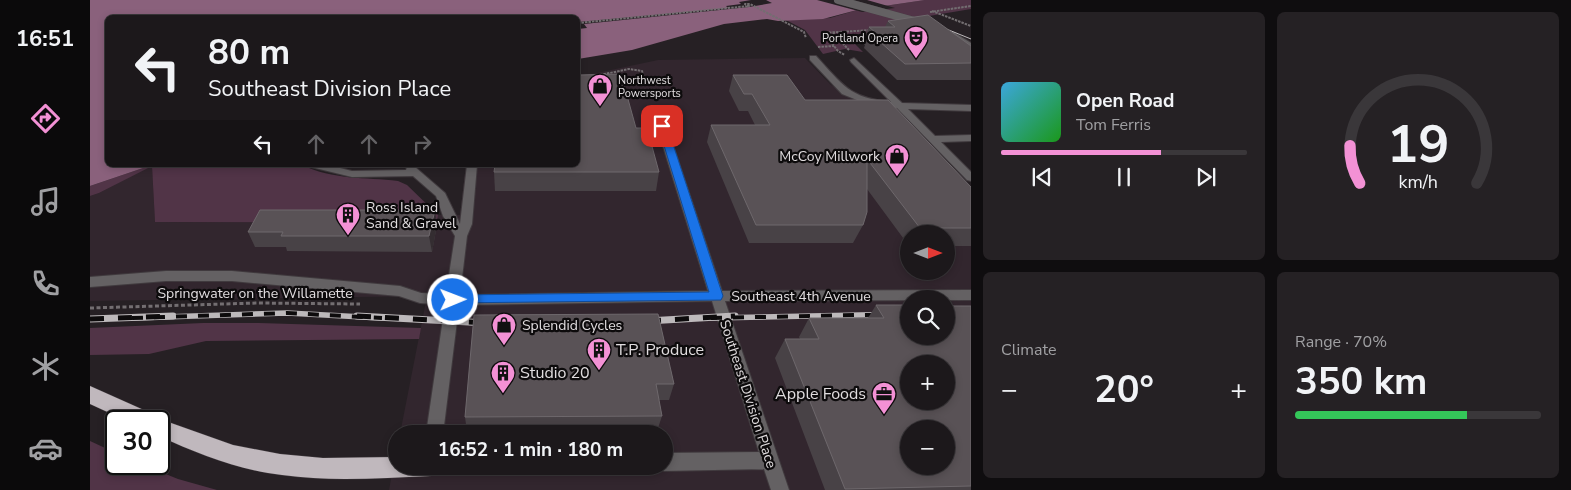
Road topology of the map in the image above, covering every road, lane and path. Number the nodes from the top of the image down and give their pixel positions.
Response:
1 (838, 0) edge
2 (844, 0) edge
3 (931, 11) dead end
4 (580, 23) edge
5 (971, 26) edge
6 (833, 33) junction
7 (874, 34) edge
8 (858, 37) junction
9 (806, 38) dead end
10 (971, 40) edge
11 (868, 43) edge
12 (834, 46) junction
13 (971, 46) edge
14 (815, 47) dead end
15 (812, 58) dead end
16 (854, 60) junction
17 (596, 76) edge
18 (632, 85) dead end
19 (900, 106) junction
20 (971, 108) edge
21 (662, 126) dead end
22 (971, 138) edge
23 (935, 141) junction
24 (971, 144) edge
25 (323, 167) edge
26 (406, 167) edge
27 (472, 167) edge
28 (416, 173) junction
29 (971, 178) edge
30 (461, 236) junction
31 (90, 282) edge
32 (971, 295) edge
33 (716, 296) junction
34 (453, 300) junction
35 (362, 304) dead end
36 (90, 308) edge
37 (90, 395) edge
38 (123, 410) edge
39 (435, 425) edge
40 (170, 430) edge
41 (770, 460) junction
42 (673, 462) edge
43 (388, 466) edge
44 (780, 490) edge

1 - 2 street, bridge
3 - 5 path
4 - 9 path
6 - 8 path
6 - 12 path
6 - 16 path
7 - 8 path
8 - 11 path
10 - 13 street
12 - 14 path
12 - 16 path
15 - 19 street
16 - 19 street
17 - 18 path
19 - 20 street
19 - 23 street
21 - 33 street, Southeast Division Place
22 - 23 street
23 - 24 street
23 - 29 street
25 - 28 street
26 - 28 street
27 - 30 street
28 - 30 street
30 - 34 street
31 - 34 street, Southeast 4th Avenue
32 - 33 street, Southeast 4th Avenue
33 - 34 street, Southeast 4th Avenue
33 - 41 street, Southeast Division Place
34 - 39 street
35 - 36 path, Springwater on the Willamette
37 - 38 highway
40 - 43 highway
41 - 42 street
41 - 44 street, Southeast Division Place

